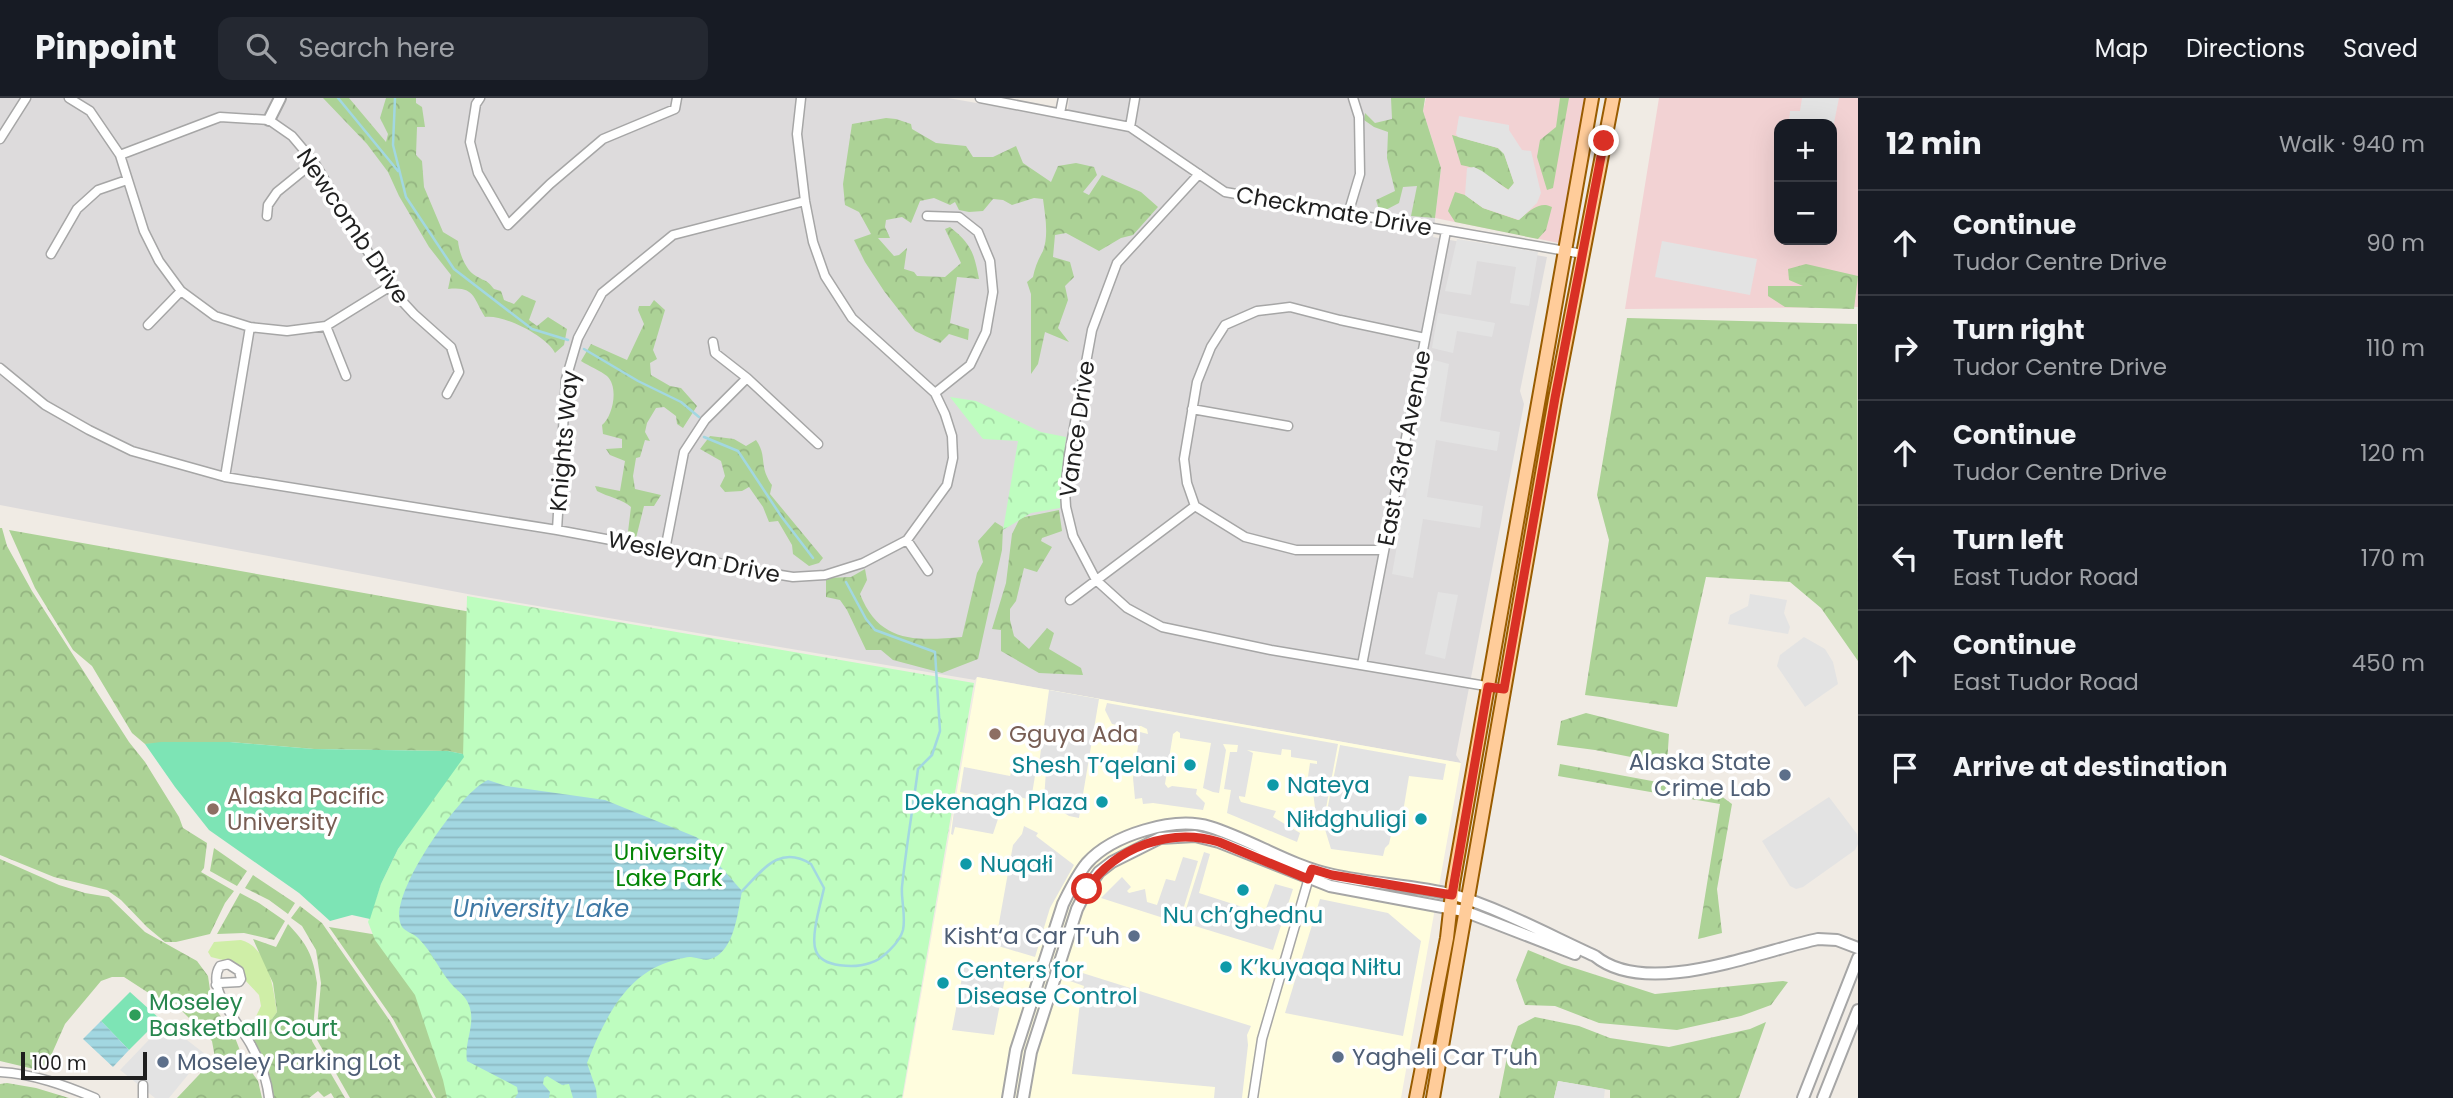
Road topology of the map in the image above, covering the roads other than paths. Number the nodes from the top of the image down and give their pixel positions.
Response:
1 (26, 98) edge
2 (69, 98) edge
3 (280, 98) edge
4 (480, 98) edge
5 (677, 98) edge
6 (801, 98) edge
7 (981, 98) edge
8 (1063, 98) edge
9 (1135, 98) edge
10 (1353, 98) edge
11 (1592, 98) edge
12 (1613, 98) edge
13 (1060, 113) junction
14 (269, 120) junction
15 (1130, 127) junction
16 (0, 139) edge
17 (120, 155) junction
18 (314, 162) junction
19 (1199, 174) junction
20 (127, 180) junction
21 (805, 201) junction
22 (1349, 214) junction
23 (267, 216) dead end
24 (928, 216) dead end
25 (1446, 231) junction
26 (1565, 252) junction
27 (51, 254) dead end
28 (1583, 254) junction
29 (389, 287) junction
30 (181, 291) junction
31 (148, 326) dead end
32 (326, 326) junction
33 (250, 327) junction
34 (1425, 338) junction
35 (713, 342) dead end
36 (0, 368) edge
37 (346, 376) dead end
38 (747, 378) junction
39 (935, 393) junction
40 (447, 394) dead end
41 (1192, 409) junction
42 (1288, 426) dead end
43 (818, 444) dead end
44 (225, 477) junction
45 (1195, 506) junction
46 (557, 530) junction
47 (908, 540) junction
48 (665, 550) junction
49 (1384, 550) junction
50 (928, 571) dead end
51 (1096, 580) junction
52 (1070, 600) dead end
53 (1362, 666) junction
54 (1488, 687) junction
55 (1504, 689) junction
56 (1310, 874) junction
57 (1452, 895) junction
58 (1466, 905) junction
59 (1450, 909) junction
60 (1858, 948) edge
61 (1858, 958) edge
62 (216, 985) dead end
63 (1858, 1010) edge
64 (0, 1072) edge
65 (143, 1085) dead end
66 (95, 1098) edge
67 (143, 1098) edge
68 (269, 1098) edge
69 (1008, 1098) edge
70 (1023, 1098) edge
71 (1253, 1098) edge
72 (1416, 1098) edge
73 (1433, 1098) edge
74 (1803, 1098) edge
75 (1823, 1098) edge

1 - 16 street
2 - 17 street
3 - 14 street
4 - 5 street
6 - 21 street, Wesleyan Drive
7 - 13 street, Checkmate Drive
8 - 13 street
9 - 15 street
10 - 22 street
11 - 26 main road
12 - 28 main road
13 - 15 street, Checkmate Drive
14 - 17 street
14 - 18 street, Newcomb Drive
15 - 19 street, Checkmate Drive
17 - 20 street
18 - 23 street
18 - 29 street, Newcomb Drive
19 - 22 street, Checkmate Drive
19 - 51 street, Vance Drive
20 - 27 street
20 - 30 street
21 - 39 street, Wesleyan Drive
21 - 46 street, Knights Way
22 - 25 street, Checkmate Drive
24 - 39 street
25 - 26 street, Checkmate Drive
25 - 34 street, East 43rd Avenue
26 - 28 street, Checkmate Drive
26 - 54 main road
28 - 55 main road
29 - 32 street
29 - 40 street, Newcomb Drive
30 - 31 street
30 - 33 street
32 - 33 street
32 - 37 street
33 - 44 street
34 - 41 street
34 - 49 street, East 43rd Avenue
35 - 38 street
36 - 44 street, Wesleyan Drive
38 - 43 street
38 - 48 street
39 - 47 street, Wesleyan Drive
41 - 42 street
41 - 45 street
44 - 46 street, Wesleyan Drive
45 - 49 street
45 - 51 street
46 - 48 street, Wesleyan Drive
47 - 48 street, Wesleyan Drive
47 - 50 street
49 - 53 street, East 43rd Avenue
51 - 52 street
51 - 53 street, Vance Drive
53 - 54 street, Vance Drive
54 - 55 street, Vance Drive
54 - 57 main road
55 - 58 main road
56 - 57 street
56 - 59 street
56 - 69 street
56 - 70 street
56 - 71 street
57 - 58 street
57 - 59 main road
58 - 59 street
58 - 60 street
58 - 73 main road
59 - 72 main road
61 - 74 street
62 - 68 street
63 - 75 street
64 - 66 street
65 - 67 street

